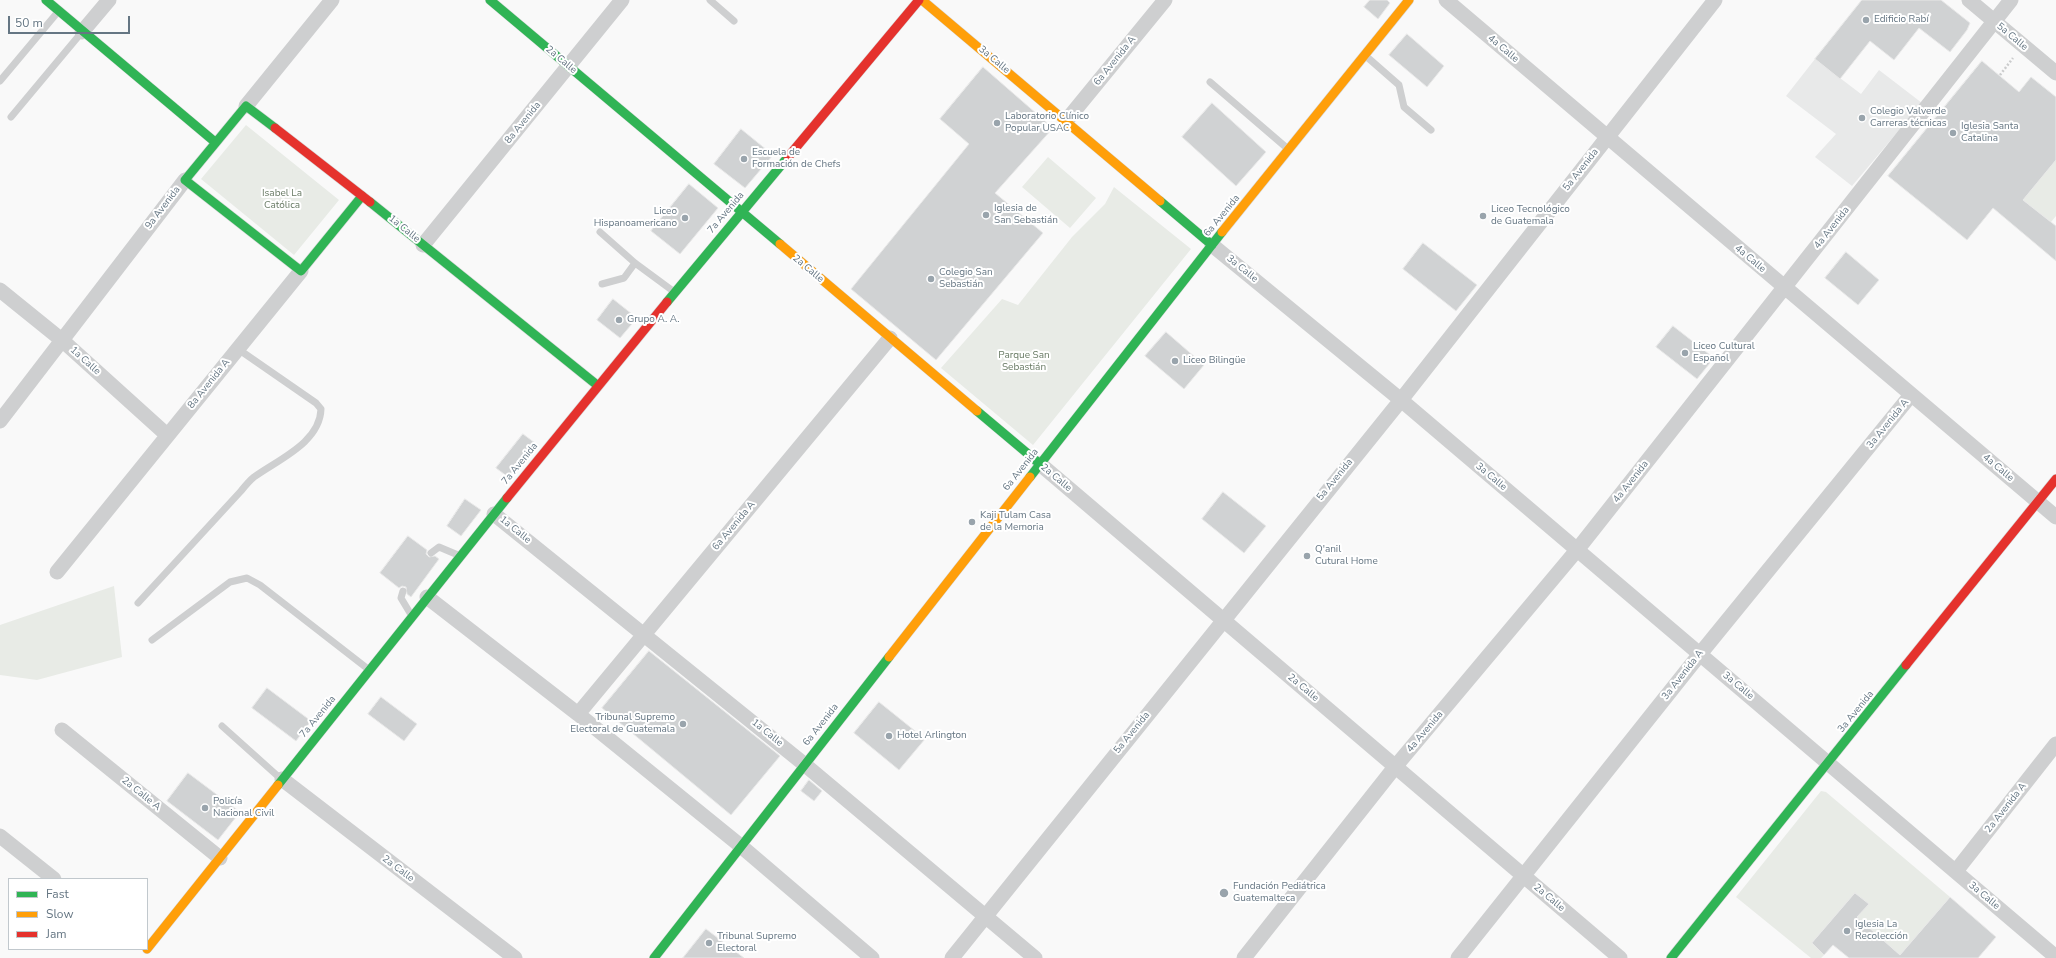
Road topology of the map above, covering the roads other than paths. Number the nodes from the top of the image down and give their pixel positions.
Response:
1 (46, 0) edge
2 (109, 0) edge
3 (332, 0) edge
4 (490, 0) edge
5 (622, 0) edge
6 (710, 0) edge
7 (920, 0) edge
8 (1164, 0) edge
9 (1409, 0) edge
10 (1446, 0) edge
11 (1715, 0) edge
12 (1969, 0) edge
13 (2011, 0) edge
14 (59, 11) junction
15 (734, 20) dead end
16 (1994, 21) junction
17 (82, 32) junction
18 (1365, 56) junction
19 (568, 66) junction
20 (2056, 73) edge
21 (0, 81) edge
22 (1210, 82) dead end
23 (246, 106) junction
24 (11, 117) dead end
25 (1066, 122) junction
26 (1431, 130) dead end
27 (1607, 137) junction
28 (215, 142) junction
29 (1289, 150) junction
30 (185, 180) junction
31 (362, 196) junction
32 (741, 212) junction
33 (600, 232) dead end
34 (423, 245) junction
35 (1212, 245) junction
36 (635, 263) junction
37 (301, 270) junction
38 (602, 284) dead end
39 (1784, 288) junction
40 (0, 290) edge
41 (674, 292) junction
42 (890, 338) junction
43 (63, 341) junction
44 (238, 349) junction
45 (597, 385) junction
46 (1911, 395) junction
47 (1400, 400) junction
48 (0, 421) edge
49 (167, 435) junction
50 (1040, 464) junction
51 (2056, 479) edge
52 (2038, 501) junction
53 (494, 514) junction
54 (2056, 517) edge
55 (1577, 550) junction
56 (431, 553) dead end
57 (460, 556) junction
58 (57, 572) dead end
59 (402, 591) dead end
60 (428, 597) junction
61 (138, 604) dead end
62 (412, 616) junction
63 (1222, 620) junction
64 (645, 634) junction
65 (152, 640) dead end
66 (1700, 654) junction
67 (370, 670) junction
68 (578, 714) junction
69 (222, 726) dead end
70 (62, 730) dead end
71 (2056, 744) edge
72 (804, 764) junction
73 (1828, 764) junction
74 (1395, 767) junction
75 (282, 779) junction
76 (0, 836) edge
77 (742, 847) junction
78 (220, 858) junction
79 (1956, 872) junction
80 (1524, 876) junction
81 (53, 878) edge
82 (985, 916) junction
83 (148, 949) edge
84 (2056, 957) edge
85 (515, 958) edge
86 (654, 958) edge
87 (872, 958) edge
88 (952, 958) edge
89 (1035, 958) edge
90 (1244, 958) edge
91 (1458, 958) edge
92 (1620, 958) edge
93 (1671, 958) edge

1 - 14 main road
2 - 17 street
3 - 23 street, 9a Avenida
4 - 19 main road, 2a Calle
5 - 19 street, 8a Avenida
6 - 15 lane
7 - 25 main road, 3a Calle
7 - 32 main road, 7a Avenida
8 - 25 street, 6a Avenida A
9 - 18 main road, 6a Avenida
10 - 27 street, 4a Calle
11 - 27 street, 5a Avenida
12 - 16 street, 5a Calle
13 - 16 street, 4a Avenida
14 - 17 main road
14 - 21 lane
16 - 20 street, 5a Calle
16 - 39 street, 4a Avenida
17 - 24 lane
17 - 28 main road
18 - 26 lane
18 - 29 main road, 6a Avenida
19 - 32 main road, 2a Calle
19 - 34 street, 8a Avenida
22 - 29 lane
23 - 28 main road, 9a Avenida
23 - 31 main road, 1a Calle
25 - 35 main road, 3a Calle
27 - 39 street, 4a Calle
27 - 47 street, 5a Avenida
28 - 30 main road, 9a Avenida
29 - 35 main road, 6a Avenida
30 - 37 main road
30 - 43 street, 9a Avenida
31 - 34 main road, 1a Calle
31 - 37 main road, 8a Avenida A
32 - 41 main road, 7a Avenida
32 - 42 main road, 2a Calle
33 - 36 lane
34 - 45 main road, 1a Calle
35 - 47 street, 3a Calle
35 - 50 main road, 6a Avenida
36 - 38 lane
36 - 41 lane
37 - 44 street, 8a Avenida A
39 - 46 street, 4a Calle
39 - 55 street, 4a Avenida
40 - 43 street, 1a Calle
41 - 45 main road, 7a Avenida
42 - 50 main road, 2a Calle
42 - 64 street, 6a Avenida A
43 - 48 street, 9a Avenida
43 - 49 street, 1a Calle
44 - 49 street, 8a Avenida A
44 - 61 lane
45 - 53 main road, 7a Avenida
46 - 52 street, 4a Calle
46 - 66 street, 3a Avenida A
47 - 55 street, 3a Calle
47 - 63 street, 5a Avenida
49 - 58 street, 8a Avenida A
50 - 63 street, 2a Calle
50 - 72 main road, 6a Avenida
51 - 52 main road, 3a Avenida
52 - 54 street, 4a Calle
52 - 73 main road, 3a Avenida
53 - 57 main road, 7a Avenida
53 - 64 street, 1a Calle
55 - 66 street, 3a Calle
55 - 74 street, 4a Avenida
56 - 57 lane
57 - 60 main road, 7a Avenida
59 - 62 lane
60 - 62 main road, 7a Avenida
60 - 68 street
62 - 67 main road, 7a Avenida
63 - 74 street, 2a Calle
63 - 82 street, 5a Avenida
64 - 68 street, 6a Avenida A
64 - 72 street, 1a Calle
65 - 67 lane
66 - 73 street, 3a Calle
66 - 80 street, 3a Avenida A
67 - 75 main road, 7a Avenida
68 - 77 street
69 - 75 lane
70 - 78 street, 2a Calle A
71 - 79 street, 2a Avenida A
72 - 77 main road, 6a Avenida
72 - 82 street, 1a Calle
73 - 79 street, 3a Calle
73 - 93 main road, 3a Avenida
74 - 80 street, 2a Calle
74 - 90 street, 4a Avenida
75 - 78 main road, 7a Avenida
75 - 85 street, 2a Calle
76 - 81 street
77 - 86 main road, 6a Avenida
77 - 87 street
78 - 83 main road, 7a Avenida
79 - 84 street, 3a Calle
80 - 91 street, 3a Avenida A
80 - 92 street, 2a Calle
82 - 88 street, 5a Avenida
82 - 89 street, 1a Calle

